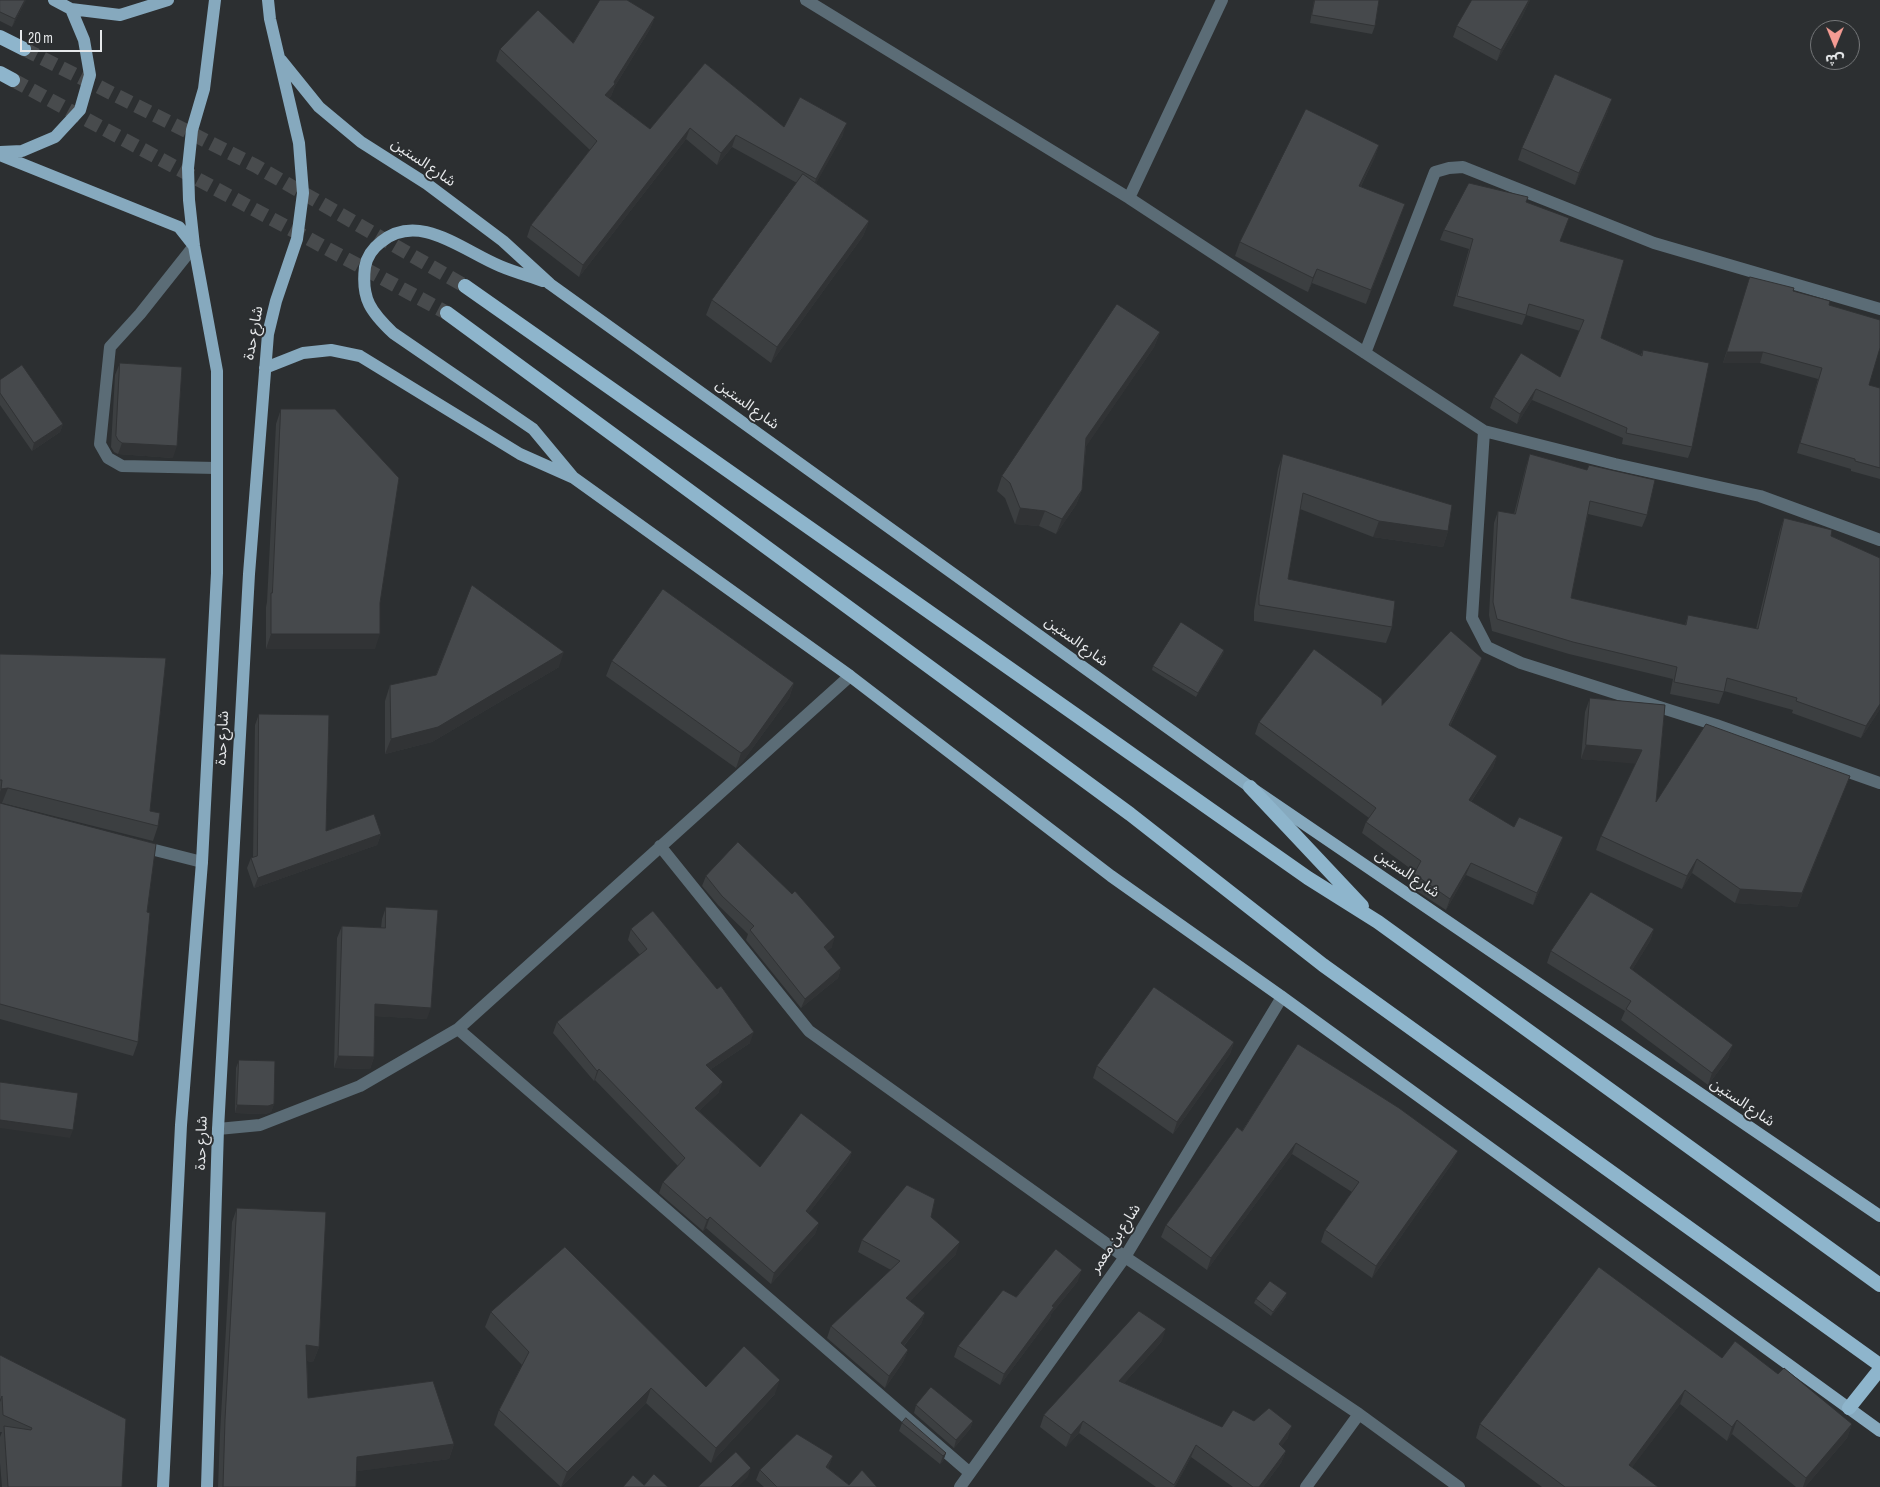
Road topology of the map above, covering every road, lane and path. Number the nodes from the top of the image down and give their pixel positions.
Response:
1 (54, 0) edge
2 (168, 0) edge
3 (215, 0) edge
4 (268, 0) edge
5 (806, 0) edge
6 (1222, 0) edge
7 (71, 9) junction
8 (0, 37) edge
9 (24, 49) tunnel mouth
10 (281, 60) junction
11 (0, 73) edge
12 (13, 80) tunnel mouth
13 (0, 153) edge
14 (1129, 198) junction
15 (194, 246) junction
16 (550, 284) junction
17 (465, 286) tunnel mouth
18 (1880, 309) edge
19 (447, 312) tunnel mouth
20 (1365, 353) junction
21 (265, 368) junction
22 (1484, 431) junction
23 (216, 468) junction
24 (574, 478) junction
25 (1880, 540) edge
26 (850, 676) junction
27 (1880, 783) edge
28 (1250, 787) junction
29 (125, 842) edge
30 (660, 846) junction
31 (202, 862) junction
32 (1378, 922) junction
33 (1282, 997) junction
34 (458, 1028) junction
35 (218, 1129) junction
36 (1880, 1216) edge
37 (1126, 1257) junction
38 (1880, 1285) edge
39 (1880, 1364) edge
40 (1880, 1369) edge
41 (1849, 1408) junction
42 (1359, 1414) junction
43 (1880, 1431) edge
44 (970, 1473) junction
45 (163, 1487) edge
46 (207, 1487) edge
47 (960, 1487) edge
48 (1306, 1487) edge
49 (1459, 1487) edge

1 - 7 main road
2 - 7 main road
3 - 15 main road, شارع حدة
4 - 10 main road, شارع حدة
5 - 14 street
6 - 14 street
7 - 13 main road
8 - 9 highway
10 - 16 main road, شارع الستين
10 - 21 main road, شارع حدة
11 - 12 highway
13 - 15 main road
14 - 20 street
15 - 23 main road, شارع حدة
15 - 23 street
16 - 24 main road
16 - 28 main road, شارع الستين
17 - 32 highway
18 - 20 street
19 - 39 highway
20 - 22 street
21 - 24 main road
21 - 35 main road, شارع حدة
22 - 25 street
22 - 27 street
23 - 31 main road, شارع حدة
24 - 26 main road
26 - 30 street
26 - 33 main road
28 - 32 highway
28 - 36 main road, شارع الستين
29 - 31 street
30 - 34 street
30 - 37 street
31 - 45 main road, شارع حدة
32 - 38 highway
33 - 37 street, شارع بن معمر
33 - 41 main road
34 - 35 street
34 - 44 street
35 - 46 main road, شارع حدة
37 - 42 street
37 - 44 street, شارع بن معمر
40 - 41 highway
41 - 43 main road
42 - 48 street
42 - 49 street
44 - 47 street, شارع بن معمر

